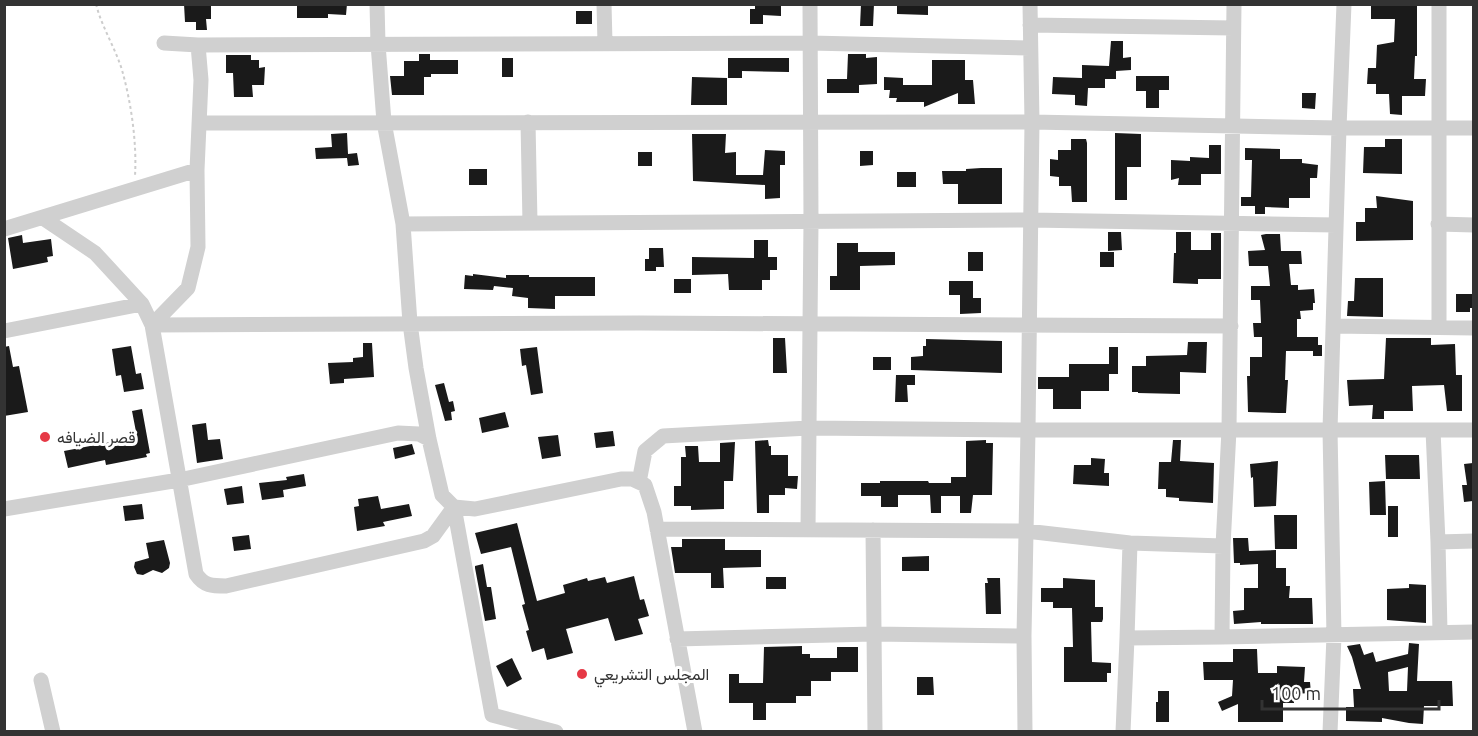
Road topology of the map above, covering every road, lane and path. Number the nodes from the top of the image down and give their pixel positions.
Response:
1 (96, 4) edge
2 (377, 4) edge
3 (604, 4) edge
4 (810, 4) edge
5 (1030, 4) edge
6 (1234, 4) edge
7 (1344, 4) edge
8 (1439, 4) edge
9 (1030, 25) junction
10 (1233, 28) junction
11 (810, 42) junction
12 (164, 43) dead end
13 (604, 43) junction
14 (198, 45) junction
15 (378, 45) junction
16 (1030, 48) junction
17 (384, 122) junction
18 (528, 122) junction
19 (811, 122) junction
20 (1032, 122) junction
21 (199, 123) junction
22 (1233, 126) junction
23 (1438, 127) junction
24 (1339, 128) junction
25 (1473, 128) edge
26 (197, 170) junction
27 (134, 190) junction
28 (43, 218) junction
29 (1030, 220) junction
30 (811, 222) junction
31 (530, 223) junction
32 (1232, 223) junction
33 (403, 224) junction
34 (1438, 224) junction
35 (1336, 225) junction
36 (1473, 225) edge
37 (4, 229) edge
38 (142, 304) junction
39 (410, 323) junction
40 (809, 323) junction
41 (1030, 324) junction
42 (152, 325) junction
43 (1231, 326) junction
44 (1333, 326) junction
45 (1439, 327) junction
46 (1473, 328) edge
47 (4, 331) edge
48 (808, 428) junction
49 (1028, 430) junction
50 (1229, 430) junction
51 (1330, 430) junction
52 (1433, 430) junction
53 (1473, 430) edge
54 (429, 440) junction
55 (179, 480) junction
56 (639, 482) junction
57 (454, 507) junction
58 (4, 509) edge
59 (657, 529) junction
60 (808, 530) junction
61 (873, 530) junction
62 (1026, 531) junction
63 (1473, 541) edge
64 (1438, 542) junction
65 (1131, 543) junction
66 (1223, 546) junction
67 (1440, 632) junction
68 (1473, 632) edge
69 (873, 634) junction
70 (1024, 636) junction
71 (1334, 636) junction
72 (1222, 637) junction
73 (1127, 638) junction
74 (677, 639) junction
75 (41, 680) dead end
76 (53, 732) edge
77 (556, 732) edge
78 (695, 732) edge
79 (875, 732) edge
80 (1025, 732) edge
81 (1124, 732) edge
82 (1330, 732) edge

1 - 27 path
2 - 15 street
3 - 13 street
4 - 11 street
5 - 9 street
6 - 10 street
7 - 24 street
8 - 23 street
9 - 10 street
9 - 16 street
10 - 22 street
11 - 13 street
11 - 16 street
11 - 19 street
12 - 14 street
13 - 15 street
14 - 15 street
14 - 21 street
15 - 17 street
16 - 20 street
17 - 18 street
17 - 21 street
17 - 33 street
18 - 19 street
18 - 31 street
19 - 20 street
19 - 30 street
20 - 22 street
20 - 29 street
21 - 26 street
22 - 24 street
22 - 32 street
23 - 24 street
23 - 25 street
23 - 34 street
24 - 35 street
26 - 27 street
26 - 42 street
27 - 28 street
28 - 37 street
28 - 38 street
29 - 30 street
29 - 32 street
29 - 41 street
30 - 31 street
30 - 40 street
31 - 33 street
32 - 35 street
32 - 43 street
33 - 39 street
34 - 36 street
34 - 45 street
35 - 44 street
38 - 42 street
38 - 47 street
39 - 40 street
39 - 42 street
39 - 54 street
40 - 41 street
40 - 48 street
41 - 43 street
41 - 49 street
42 - 55 street
43 - 50 street
44 - 45 street
44 - 51 street
45 - 46 street
48 - 49 street
48 - 56 street
48 - 60 street
49 - 50 street
49 - 62 street
50 - 51 street
50 - 66 street
51 - 52 street
51 - 71 street
52 - 53 street
52 - 64 street
54 - 55 street
54 - 57 street
55 - 57 street
55 - 58 street
56 - 57 street
56 - 59 street
57 - 77 street
59 - 60 street
59 - 74 street
60 - 61 street
61 - 62 street
61 - 69 street
62 - 65 street
62 - 70 street
63 - 64 street
64 - 67 street
65 - 66 street
65 - 73 street
66 - 72 street
67 - 68 street
67 - 71 street
69 - 70 street
69 - 74 street
69 - 79 street
70 - 80 street
71 - 72 street
71 - 82 street
72 - 73 street
73 - 81 street
74 - 78 street
75 - 76 street

